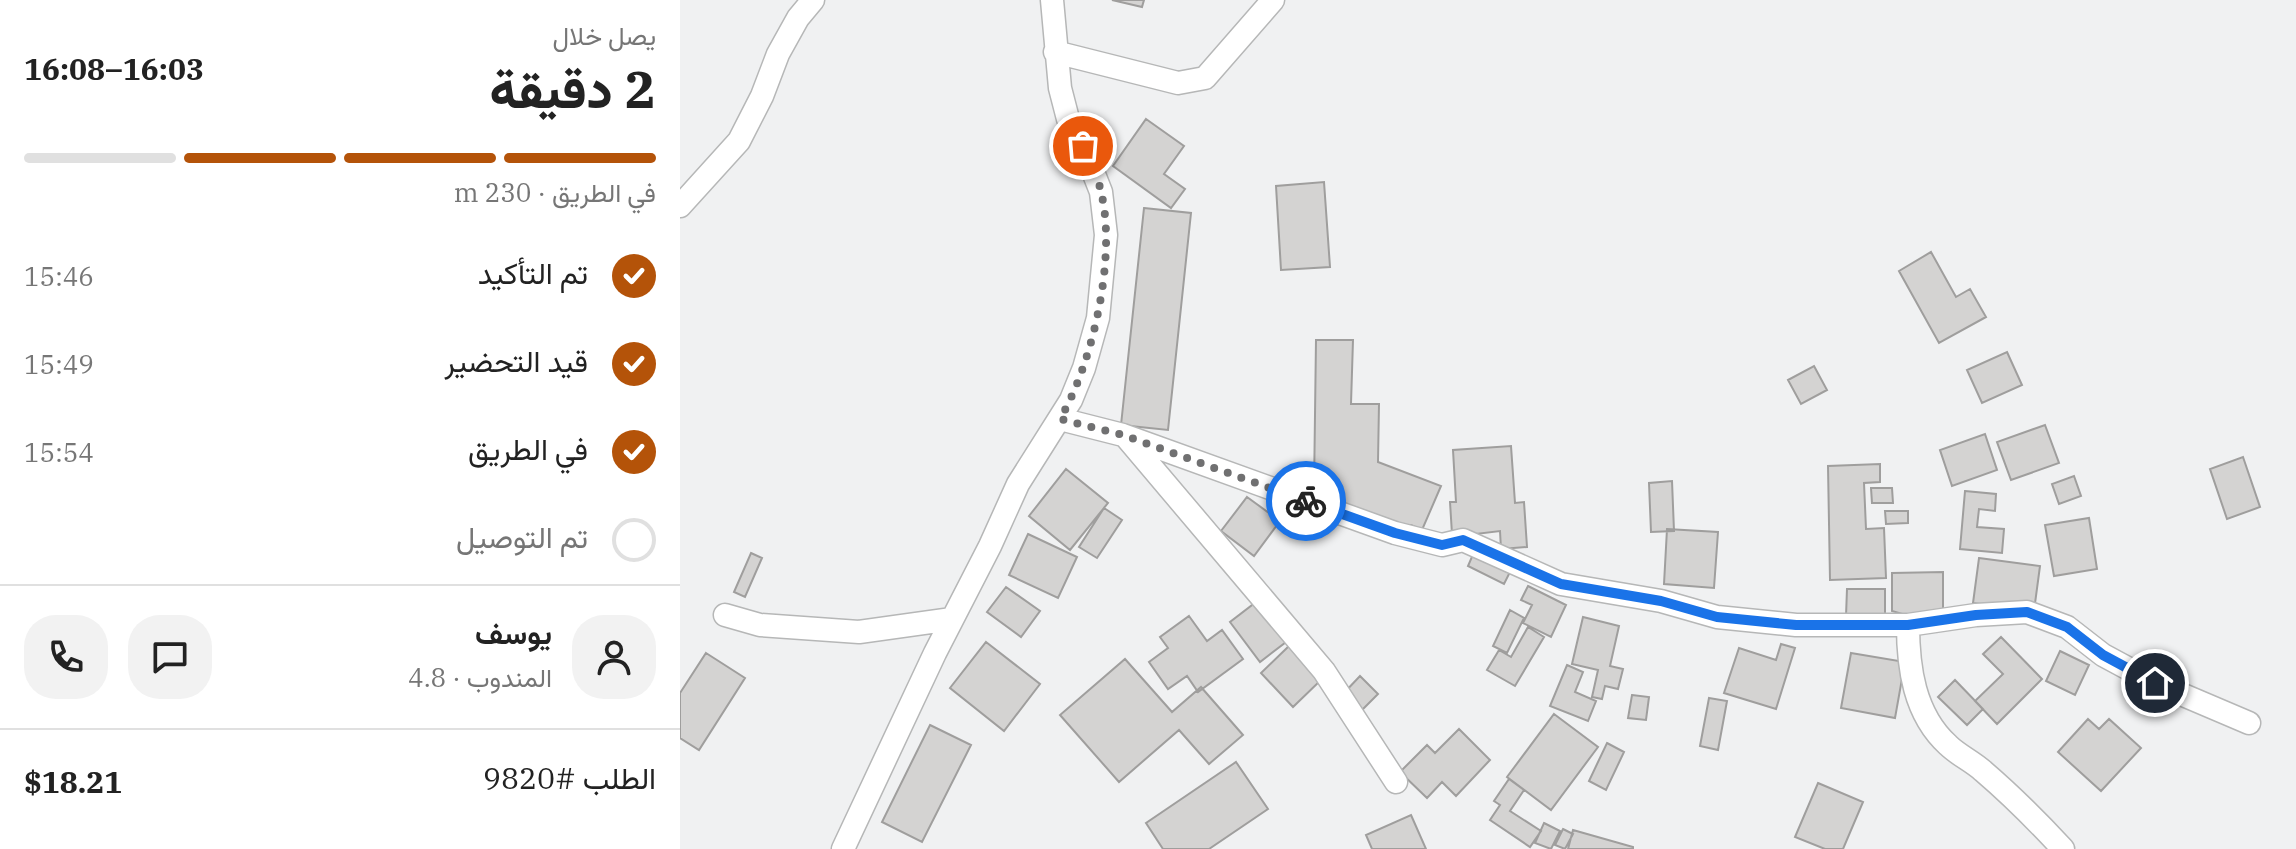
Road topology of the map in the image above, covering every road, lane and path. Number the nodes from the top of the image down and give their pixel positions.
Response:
1 (813, 0) edge
2 (1052, 0) edge
3 (1273, 0) edge
4 (1055, 52) junction
5 (680, 206) edge
6 (1060, 419) junction
7 (1123, 435) junction
8 (725, 615) dead end
9 (952, 619) junction
10 (1908, 625) junction
11 (2249, 723) dead end
12 (1396, 782) dead end
13 (843, 849) edge
14 (2063, 849) edge

1 - 5 street
2 - 4 street
3 - 4 street
4 - 6 street
6 - 7 street
6 - 9 street
7 - 10 street
7 - 12 street
8 - 9 street
9 - 13 street
10 - 11 street
10 - 14 street

